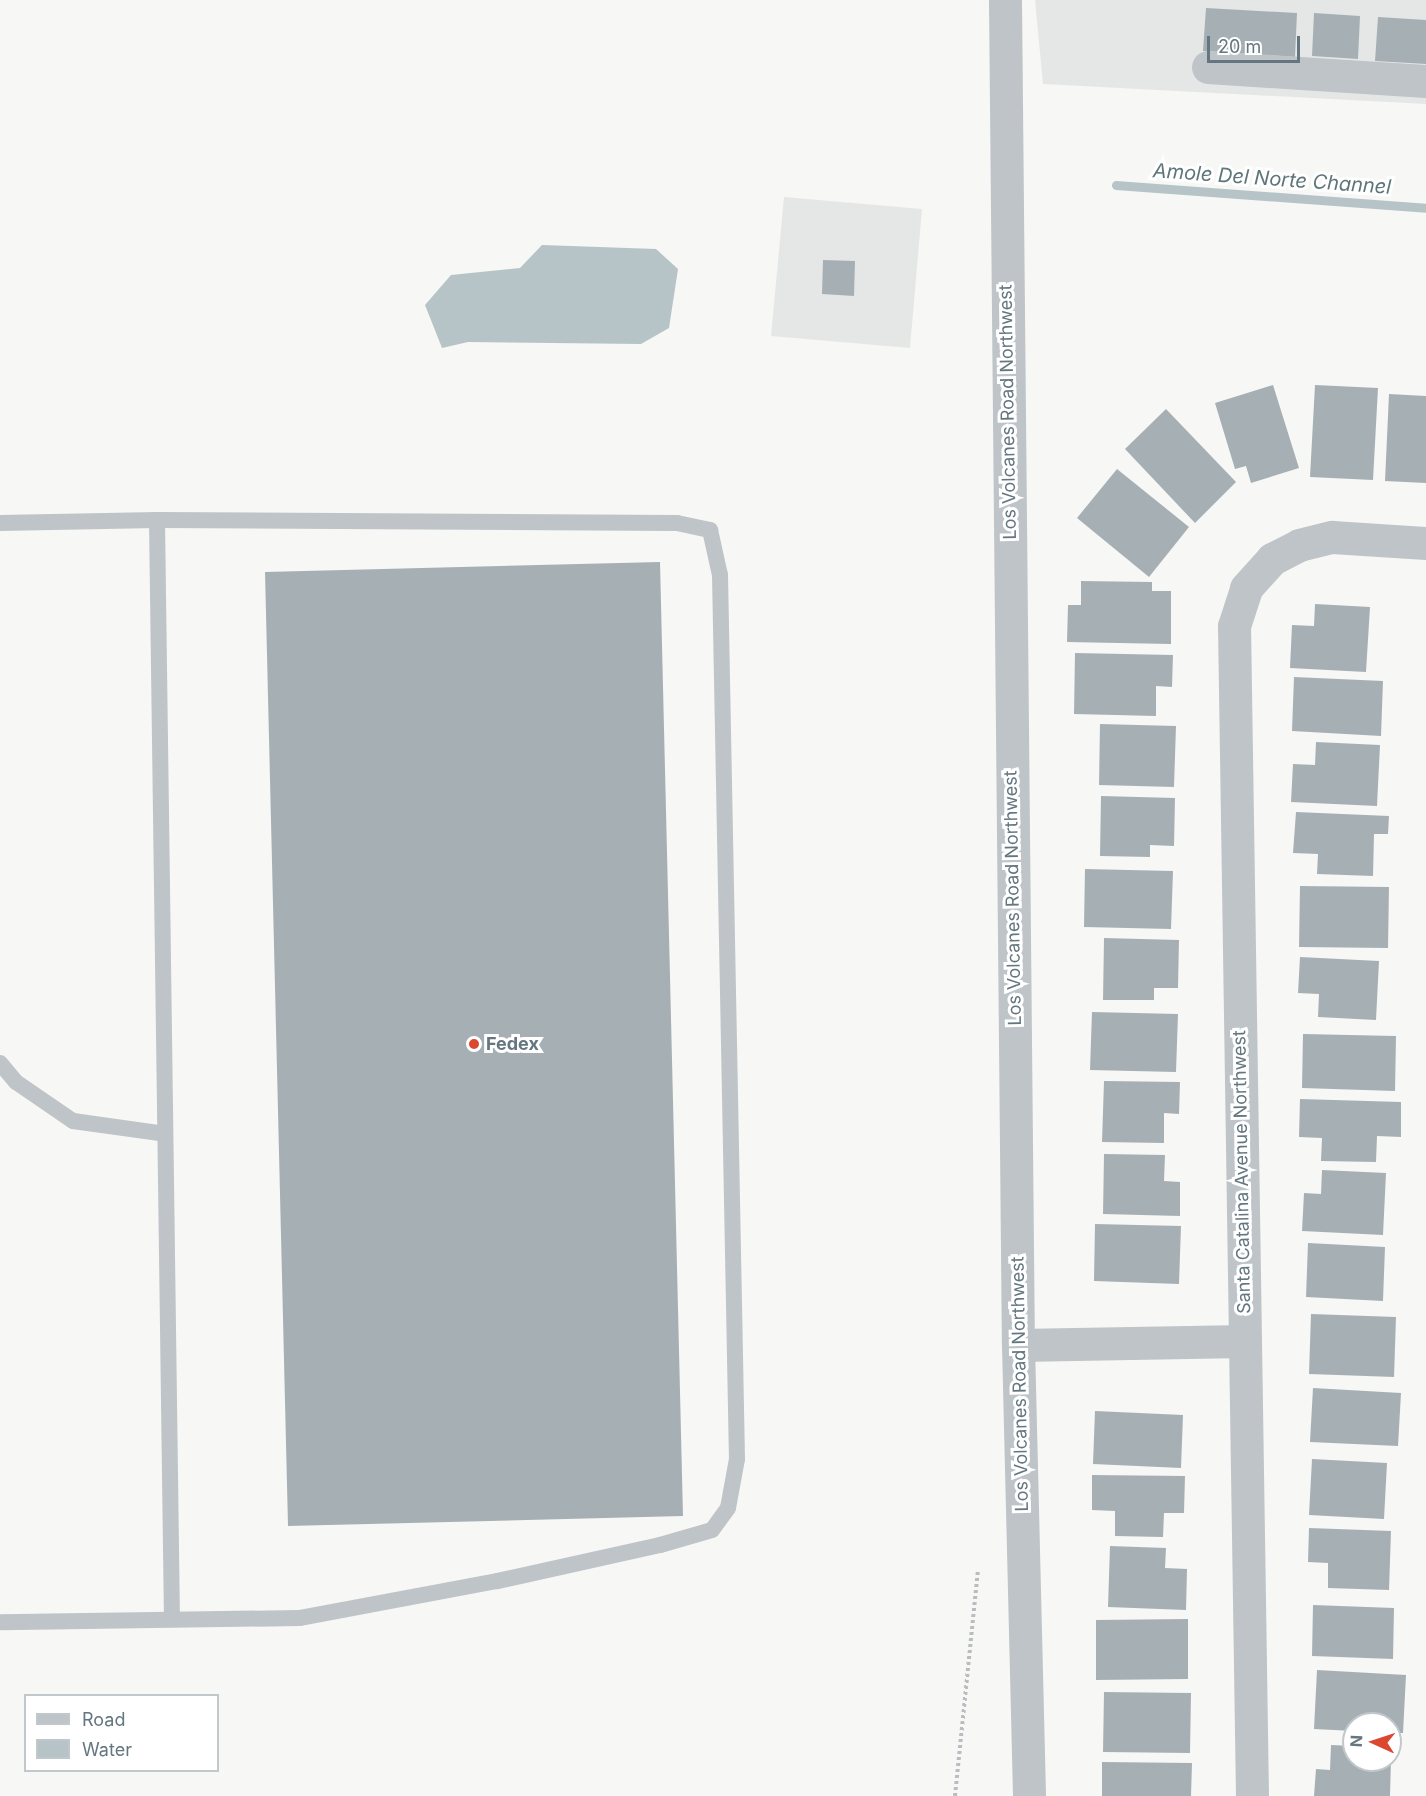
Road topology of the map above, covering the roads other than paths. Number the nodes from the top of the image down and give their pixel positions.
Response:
1 (1005, 0) edge
2 (1208, 67) dead end
3 (1426, 81) edge
4 (157, 520) junction
5 (0, 523) edge
6 (1426, 543) edge
7 (0, 1063) edge
8 (165, 1134) junction
9 (1245, 1341) junction
10 (1018, 1345) junction
11 (172, 1619) junction
12 (0, 1622) edge
13 (1029, 1796) edge
14 (1252, 1796) edge

1 - 10 street, Los Volcanes Road Northwest
2 - 3 street
4 - 5 lane
4 - 8 lane
4 - 11 lane
6 - 9 street, Santa Catalina Avenue Northwest
7 - 8 lane
8 - 11 lane
9 - 10 street
9 - 14 street, Santa Catalina Avenue Northwest
10 - 13 street, Los Volcanes Road Northwest
11 - 12 lane

